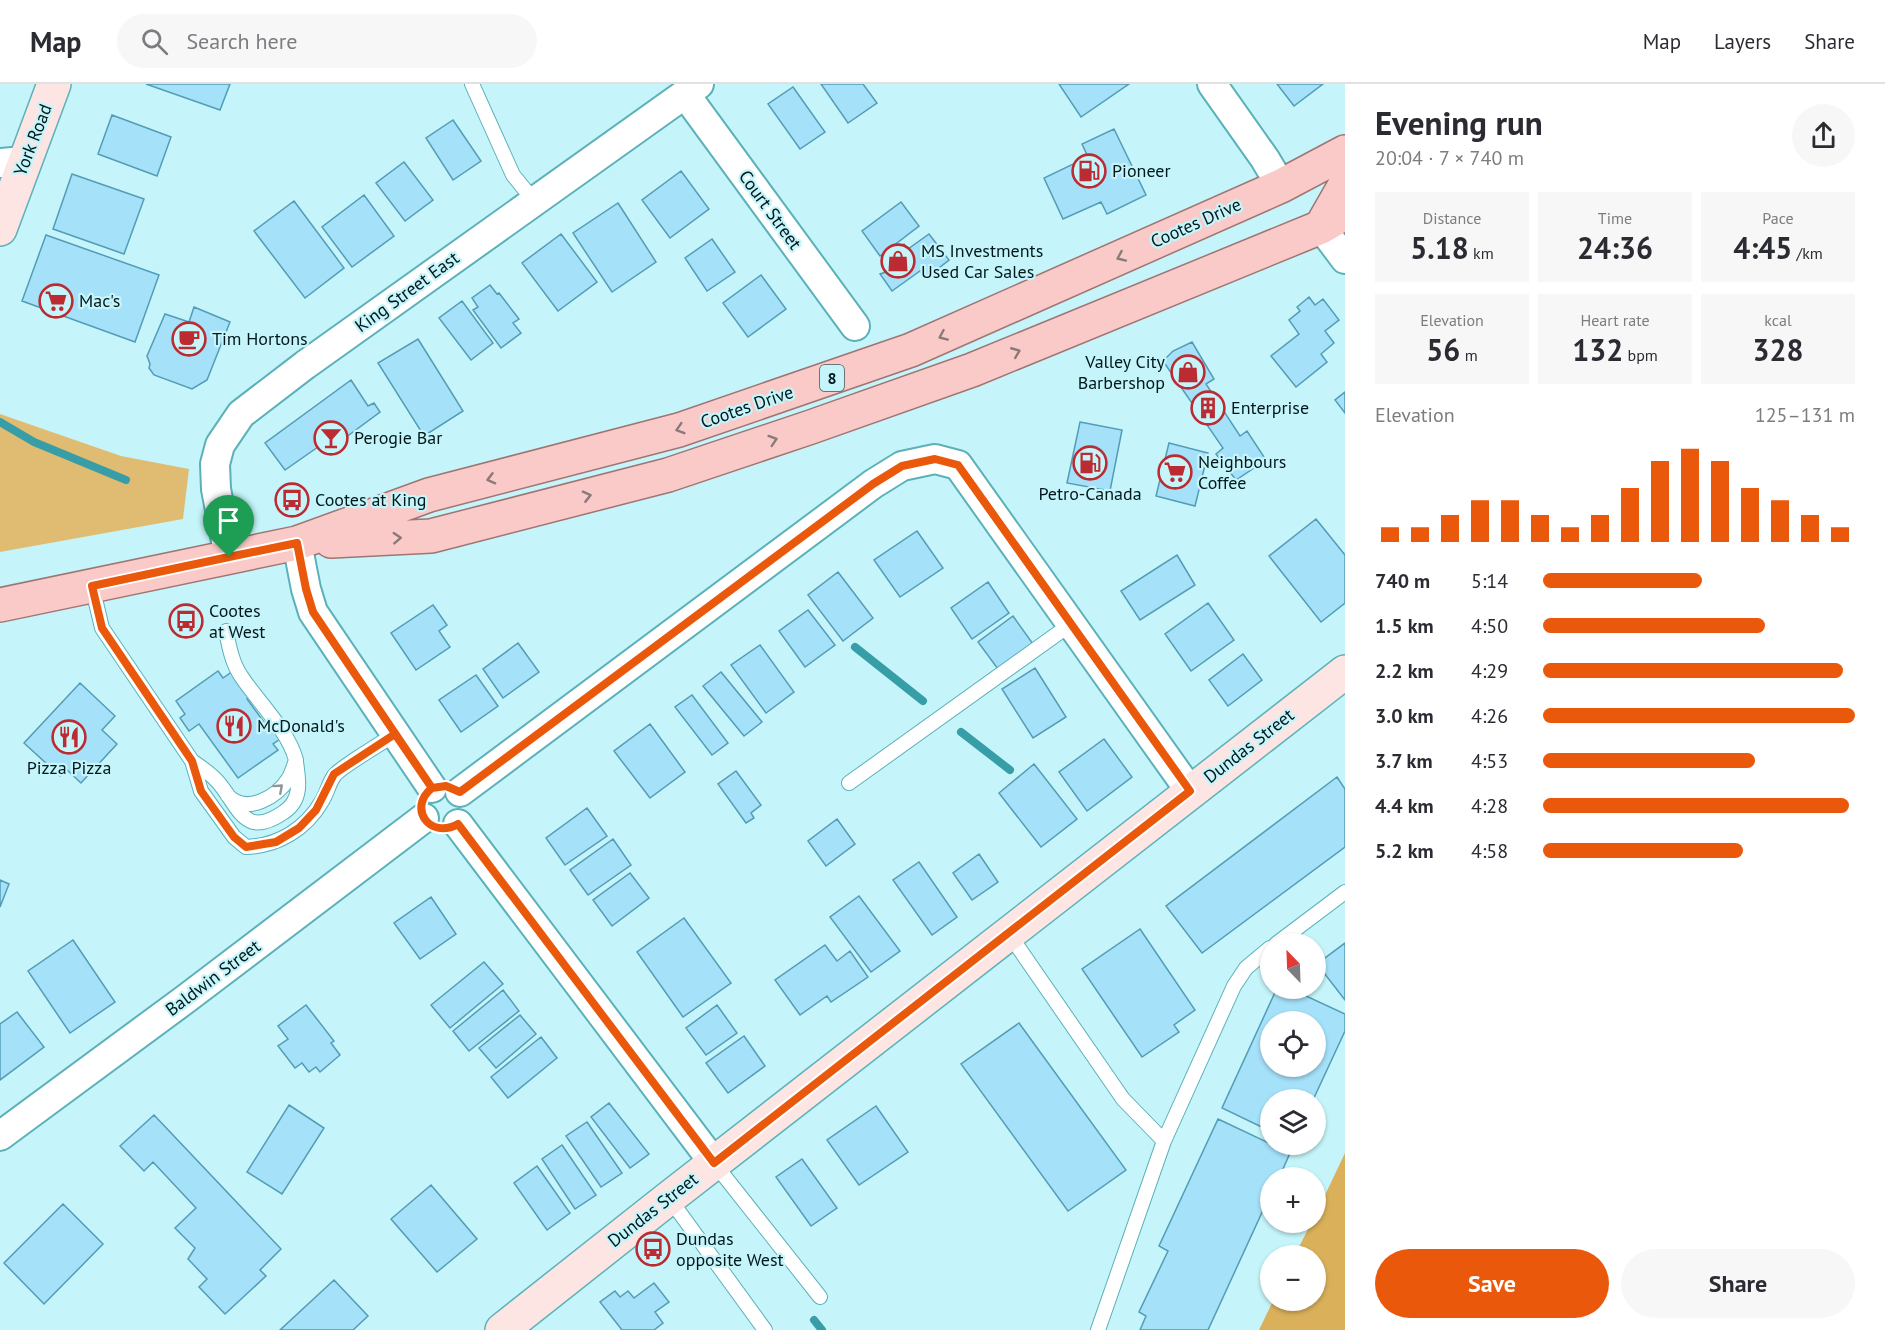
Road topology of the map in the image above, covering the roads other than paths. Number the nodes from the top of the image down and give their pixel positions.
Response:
1 (54, 84) edge
2 (472, 84) edge
3 (1212, 84) edge
4 (692, 89) edge
5 (1345, 152) edge
6 (12, 162) edge
7 (1345, 185) edge
8 (1281, 186) junction
9 (534, 201) junction
10 (1333, 220) edge
11 (0, 229) edge
12 (1345, 259) edge
13 (855, 326) dead end
14 (297, 543) junction
15 (229, 557) junction
16 (92, 586) junction
17 (4, 603) edge
18 (1071, 624) junction
19 (226, 631) dead end
20 (1345, 672) edge
21 (395, 734) junction
22 (296, 760) junction
23 (192, 761) junction
24 (849, 783) dead end
25 (446, 790) junction
26 (1190, 791) junction
27 (228, 796) junction
28 (424, 818) junction
29 (458, 824) junction
30 (1345, 892) edge
31 (1291, 933) edge
32 (1009, 934) junction
33 (1260, 956) edge
34 (0, 1136) edge
35 (1164, 1141) junction
36 (714, 1163) junction
37 (669, 1197) junction
38 (820, 1297) dead end
39 (502, 1330) edge
40 (765, 1330) edge
41 (1098, 1330) edge

1 - 6 main road, York Road
2 - 9 lane
3 - 8 street
4 - 9 street, King Street East
4 - 13 street, Court Street
5 - 8 main road, Cootes Drive / 8
6 - 11 main road, York Road
7 - 10 main road
8 -> 14 main road, Cootes Drive / 8
9 - 15 street, King Street East
10 - 12 street
14 -> 10 main road, Cootes Drive / 8
14 - 15 main road, Cootes Drive / 8
14 - 21 street
15 - 16 main road, Cootes Drive / 8
16 - 17 main road, Cootes Drive / 8
16 - 23 lane
18 - 24 lane
18 - 25 street
18 - 26 street
19 - 22 lane
20 - 26 main road, Dundas Street
21 - 23 lane
21 - 25 street
27 -> 22 lane
22 - 27 lane
23 - 27 lane
25 - 28 street
25 - 29 street
26 - 32 main road, Dundas Street
28 - 29 street
28 - 34 street, Baldwin Street
29 - 36 street
30 - 31 lane
32 - 35 lane
32 - 36 main road, Dundas Street
33 - 35 lane
35 - 41 lane
36 - 37 main road, Dundas Street
36 - 38 lane
37 - 39 main road, Dundas Street
37 - 40 lane

